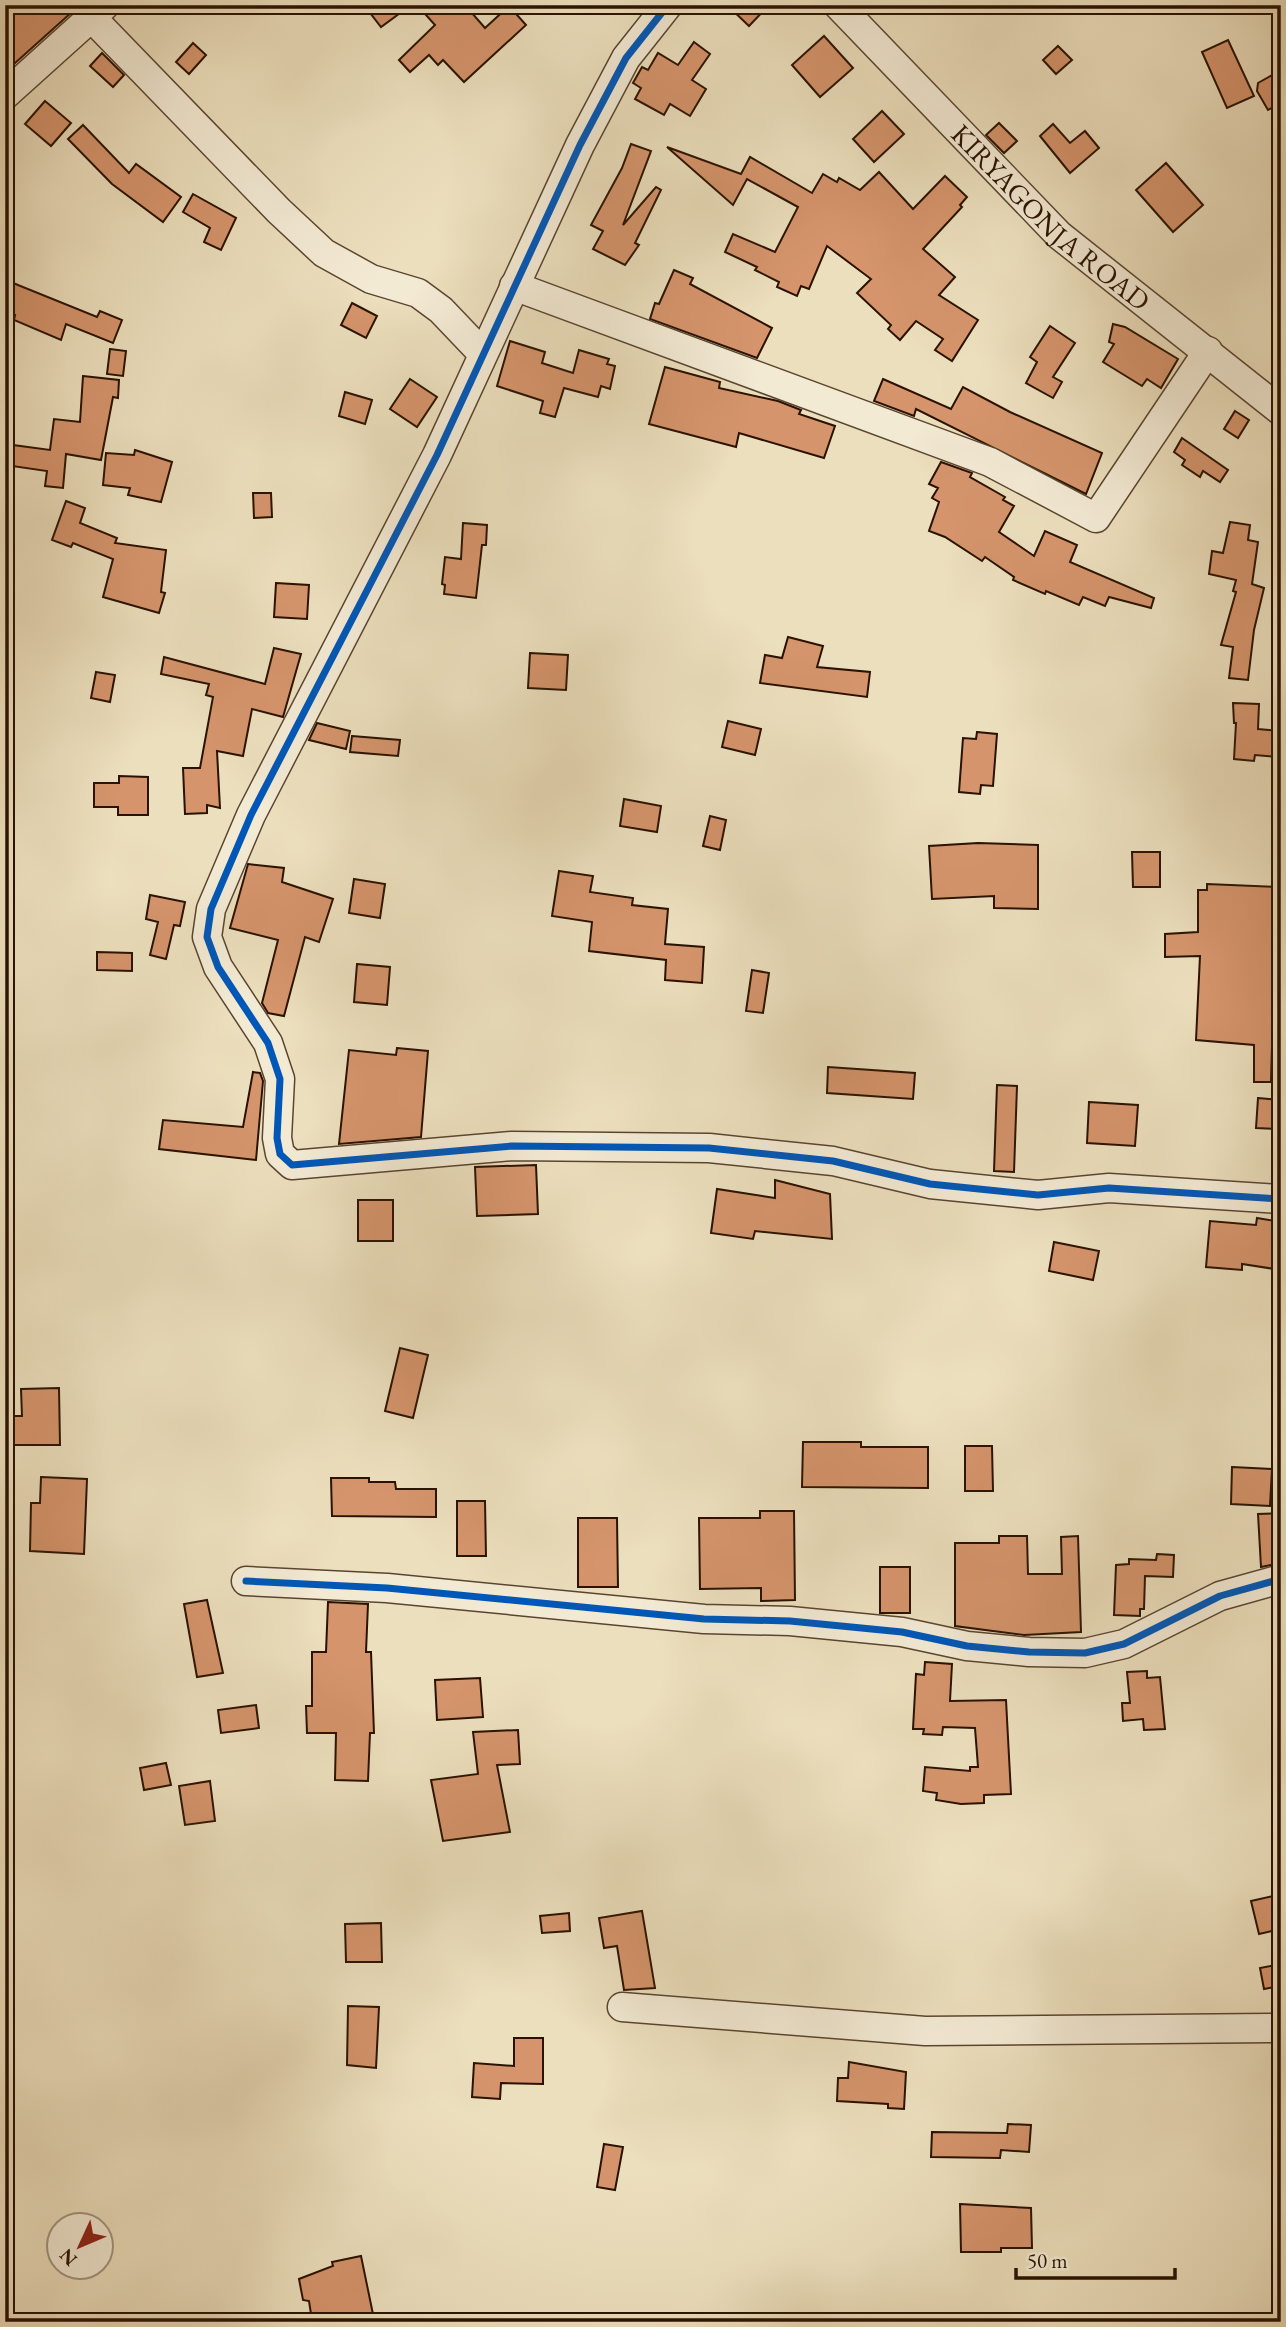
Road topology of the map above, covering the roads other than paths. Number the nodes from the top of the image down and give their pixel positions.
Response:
1 (668, 5) edge
2 (838, 5) edge
3 (98, 12) edge
4 (5, 95) edge
5 (514, 286) junction
6 (1208, 351) junction
7 (482, 353) junction
8 (1281, 411) edge
9 (1281, 1199) edge
10 (1281, 1579) edge
11 (246, 1581) dead end
12 (622, 2007) dead end
13 (1281, 2028) edge

1 - 5 street
2 - 6 street, KIRYAGONJA ROAD
3 - 4 street
3 - 7 street
5 - 6 street
5 - 7 street
6 - 8 street, KIRYAGONJA ROAD
7 - 9 street
10 - 11 street
12 - 13 street

